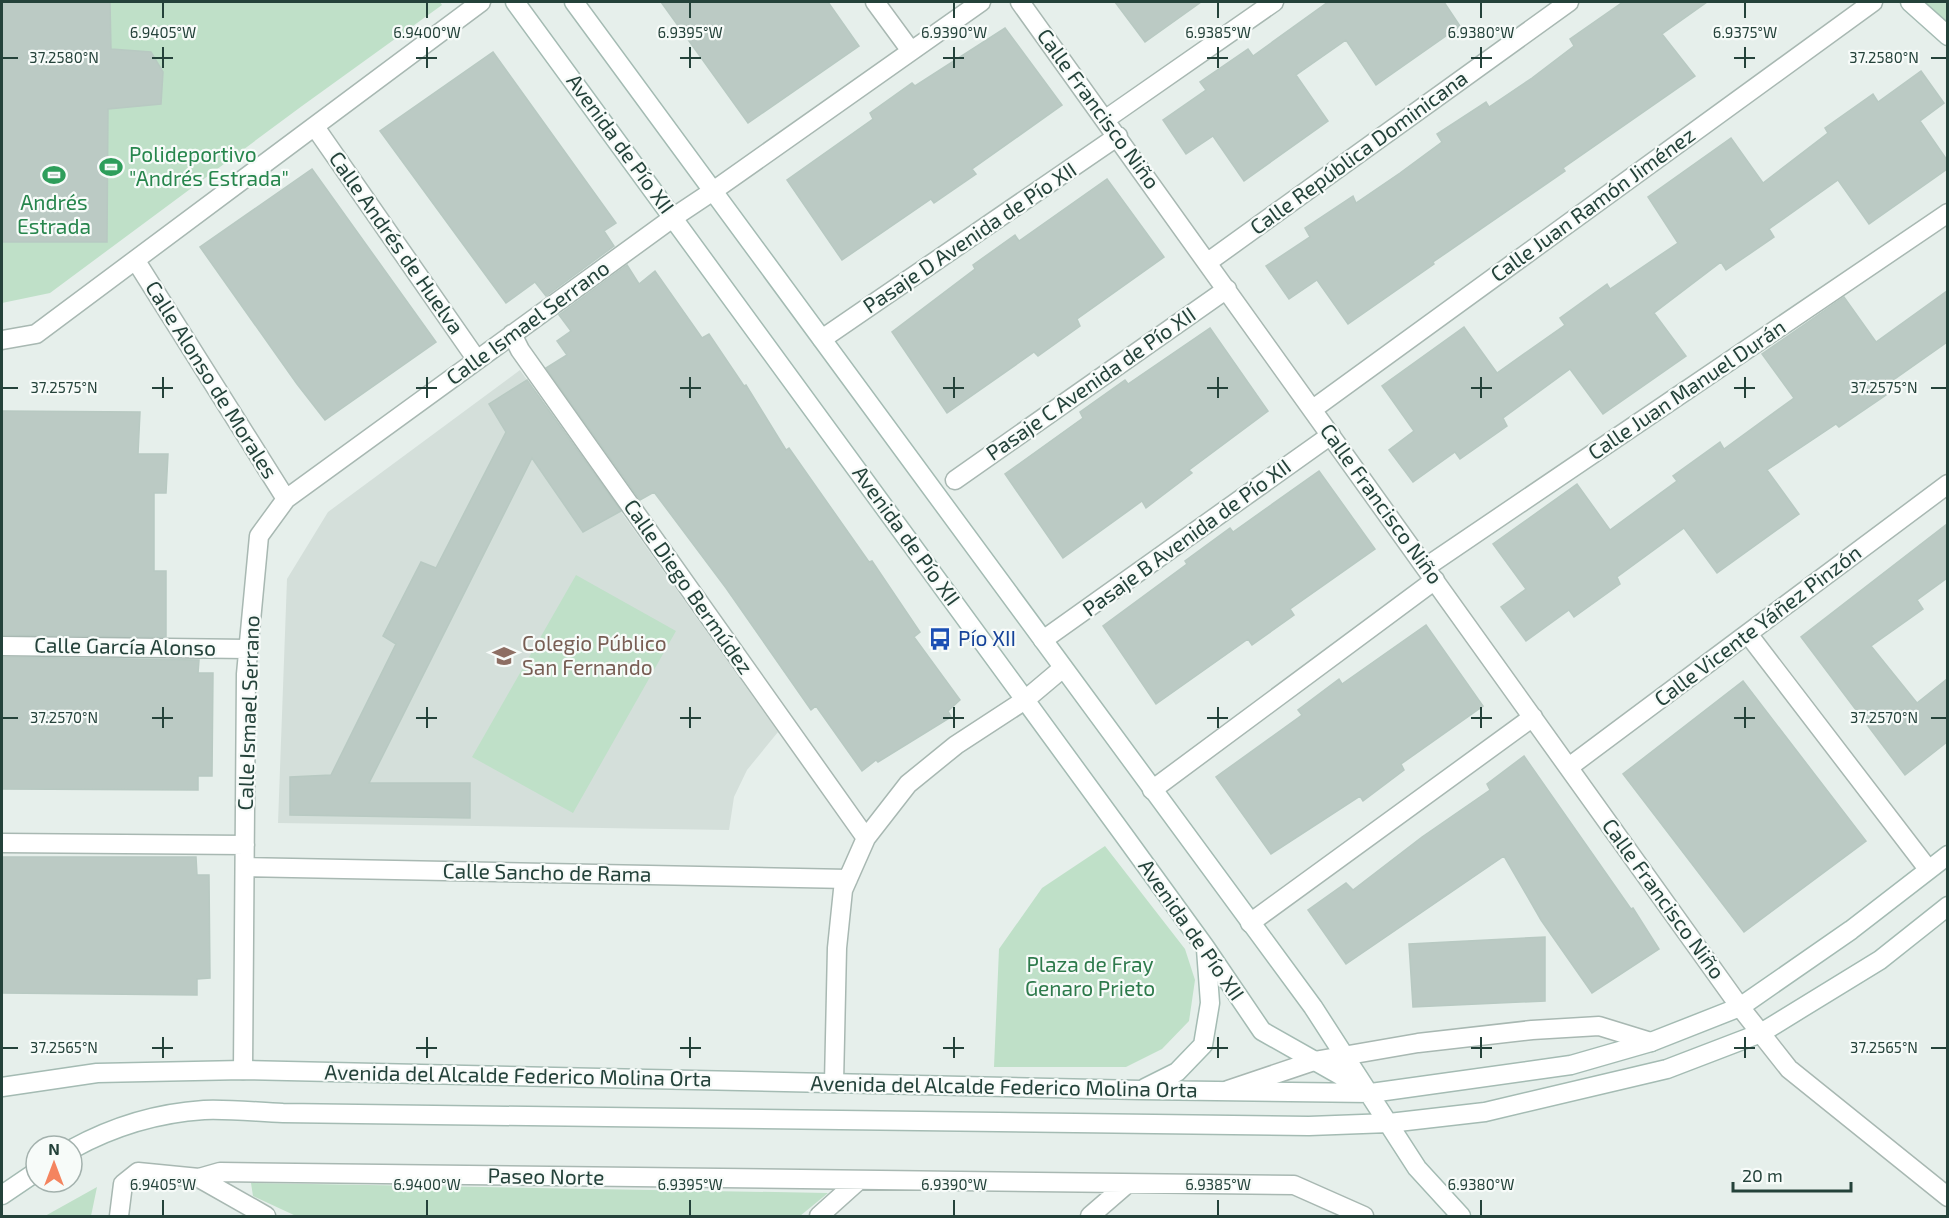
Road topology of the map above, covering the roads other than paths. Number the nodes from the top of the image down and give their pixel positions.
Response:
1 (481, 2) edge
2 (515, 2) edge
3 (574, 2) edge
4 (875, 2) edge
5 (981, 2) edge
6 (1020, 2) edge
7 (1274, 2) edge
8 (1569, 2) edge
9 (1873, 2) edge
10 (1911, 2) edge
11 (1947, 36) edge
12 (911, 51) junction
13 (1106, 119) junction
14 (315, 127) junction
15 (1118, 136) junction
16 (714, 191) junction
17 (1947, 213) edge
18 (674, 217) junction
19 (136, 261) junction
20 (1208, 262) junction
21 (1227, 289) junction
22 (512, 334) junction
23 (822, 339) junction
24 (2, 340) edge
25 (477, 360) junction
26 (1312, 409) junction
27 (1332, 435) junction
28 (955, 480) dead end
29 (1947, 484) edge
30 (286, 499) junction
31 (1431, 574) junction
32 (1748, 634) junction
33 (1042, 640) junction
34 (2, 646) edge
35 (248, 649) junction
36 (1063, 668) junction
37 (1025, 700) junction
38 (1533, 717) junction
39 (1569, 767) junction
40 (1152, 790) junction
41 (866, 838) junction
42 (2, 843) edge
43 (245, 845) junction
44 (1947, 855) edge
45 (245, 867) junction
46 (1928, 869) junction
47 (848, 879) junction
48 (1947, 906) edge
49 (1250, 923) junction
50 (1205, 947) junction
51 (1740, 1007) junction
52 (1761, 1033) junction
53 (1651, 1042) junction
54 (1345, 1055) junction
55 (1314, 1061) junction
56 (243, 1070) junction
57 (834, 1083) junction
58 (5, 1088) edge
59 (1141, 1090) junction
60 (1224, 1092) junction
61 (1371, 1093) junction
62 (1389, 1123) junction
63 (84, 1144) edge
64 (199, 1178) junction
65 (24, 1180) edge
66 (858, 1181) junction
67 (1127, 1184) junction
68 (2, 1195) edge
69 (1947, 1197) edge
70 (1354, 1214) edge
71 (119, 1216) edge
72 (266, 1216) edge
73 (819, 1216) edge
74 (1090, 1216) edge
75 (1461, 1216) edge

1 - 14 street
2 - 18 street, Avenida de Pío XII
3 - 16 street
4 - 12 street
5 - 12 street, Calle Ismael Serrano
6 - 13 street, Calle Francisco Niño
7 - 13 street
8 - 20 street, Calle República Dominicana
9 - 26 street, Calle Juan Ramón Jiménez
10 - 11 street
12 - 16 street, Calle Ismael Serrano
13 - 15 street, Calle Francisco Niño
14 - 19 street
14 - 25 street, Calle Andrés de Huelva
15 - 20 street, Calle Francisco Niño
15 - 23 street, Pasaje D Avenida de Pío XII
16 - 18 street, Calle Ismael Serrano
16 - 23 street
17 - 31 street, Calle Juan Manuel Durán
18 - 22 street, Calle Ismael Serrano
18 - 37 street, Avenida de Pío XII
19 - 24 street
19 - 30 street, Calle Alonso de Morales
20 - 21 street, Calle Francisco Niño
21 - 26 street, Calle Francisco Niño
21 - 28 street, Pasaje C Avenida de Pío XII
22 - 25 street, Calle Ismael Serrano
22 - 41 street, Calle Diego Bermúdez
23 - 33 street
25 - 30 street, Calle Ismael Serrano
26 - 27 street, Calle Francisco Niño
27 - 31 street, Calle Francisco Niño
27 - 33 street, Pasaje B Avenida de Pío XII
29 - 32 street, Calle Vicente Yáñez Pinzón
30 - 35 street, Calle Ismael Serrano
31 - 38 street, Calle Francisco Niño
31 - 40 street, Calle Juan Manuel Durán
32 - 39 street, Calle Vicente Yáñez Pinzón
32 - 46 street
33 - 36 street
34 - 35 street, Calle García Alonso
35 - 43 street, Calle Ismael Serrano
36 - 37 street
36 - 40 street
37 - 41 street
37 - 50 street, Avenida de Pío XII
38 - 39 street, Calle Francisco Niño
38 - 49 street
39 - 51 street, Calle Francisco Niño
40 - 49 street
41 - 47 street
42 - 43 street
43 - 45 street, Calle Ismael Serrano
44 - 46 street, Avenida del Alcalde Federico Molina Orta
45 - 47 street, Calle Sancho de Rama
45 - 56 street, Calle Ismael Serrano
46 - 51 street, Avenida del Alcalde Federico Molina Orta
47 - 57 street
48 - 52 street, Avenida del Alcalde Federico Molina Orta
49 - 54 street
50 - 55 street, Avenida de Pío XII
50 - 59 street
51 - 52 street, Calle Francisco Niño
51 - 53 street, Avenida del Alcalde Federico Molina Orta
52 - 62 street, Avenida del Alcalde Federico Molina Orta
52 - 69 street, Calle Francisco Niño
53 - 54 street
53 - 61 street, Avenida del Alcalde Federico Molina Orta
54 - 55 street
54 - 61 street
55 - 60 street
55 - 61 street, Avenida de Pío XII
56 - 57 street, Avenida del Alcalde Federico Molina Orta
56 - 58 street, Avenida del Alcalde Federico Molina Orta
57 - 59 street, Avenida del Alcalde Federico Molina Orta
59 - 60 street, Avenida del Alcalde Federico Molina Orta
60 - 61 street, Avenida del Alcalde Federico Molina Orta
61 - 62 street
62 - 63 street, Avenida del Alcalde Federico Molina Orta
62 - 75 street
64 - 66 street, Paseo Norte
64 - 71 street, Paseo Norte
64 - 72 street, Paseo Norte
65 - 68 street
66 - 67 street, Paseo Norte
66 - 73 street
67 - 70 street, Paseo Norte
67 - 74 street

